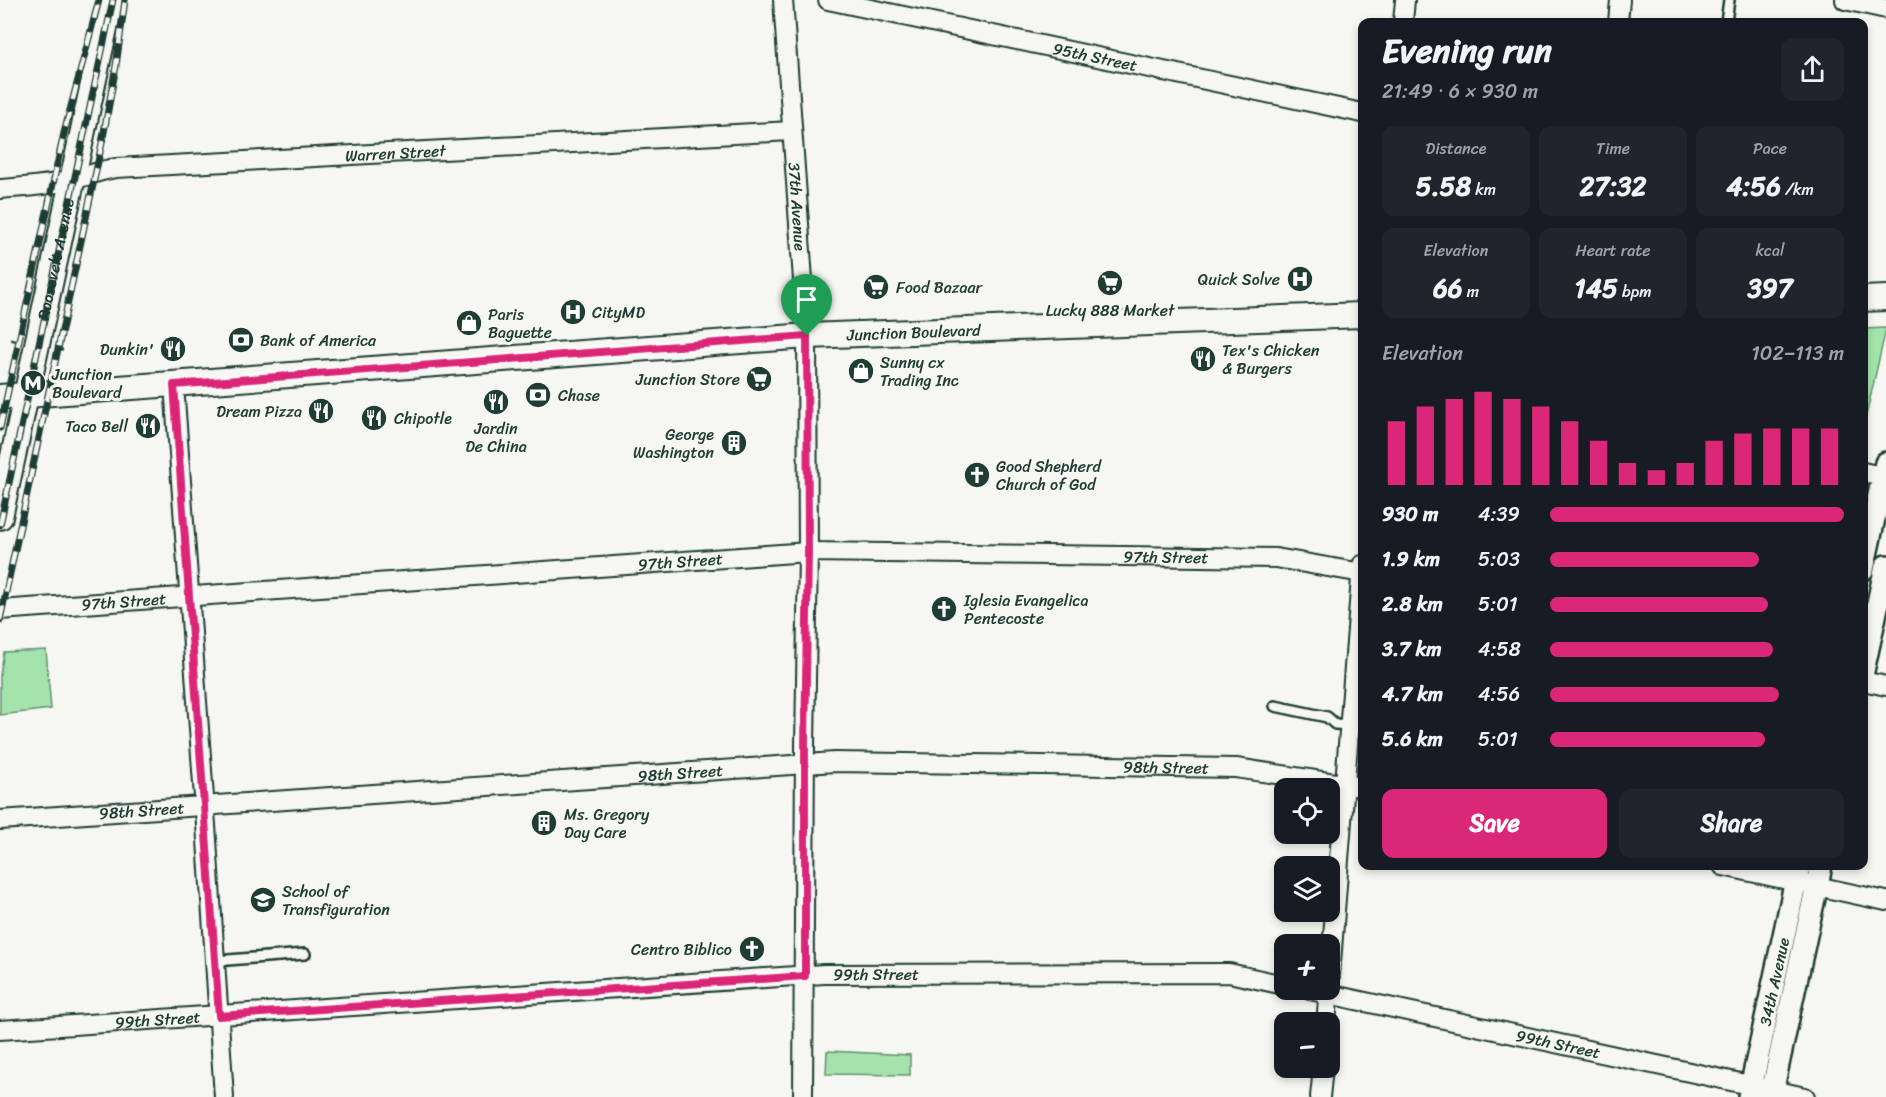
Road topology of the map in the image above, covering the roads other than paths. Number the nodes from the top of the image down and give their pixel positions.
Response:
1 (111, 0) edge
2 (783, 0) edge
3 (828, 0) edge
4 (1405, 0) edge
5 (1620, 0) edge
6 (1729, 0) edge
7 (1845, 0) edge
8 (1886, 9) edge
9 (1403, 18) edge
10 (1618, 18) edge
11 (1727, 18) edge
12 (1358, 112) edge
13 (791, 131) junction
14 (72, 180) junction
15 (0, 189) edge
16 (1886, 298) edge
17 (1868, 299) edge
18 (1358, 315) edge
19 (807, 336) junction
20 (174, 385) junction
21 (26, 394) junction
22 (0, 397) edge
23 (1880, 472) edge
24 (0, 517) edge
25 (1868, 540) edge
26 (808, 552) junction
27 (1886, 566) edge
28 (1358, 572) edge
29 (189, 598) junction
30 (0, 610) edge
31 (1358, 624) edge
32 (1868, 648) edge
33 (1868, 682) edge
34 (1886, 686) edge
35 (1275, 706) dead end
36 (1350, 725) junction
37 (805, 765) junction
38 (1353, 785) edge
39 (205, 806) junction
40 (0, 820) edge
41 (1766, 870) edge
42 (1798, 873) edge
43 (1819, 876) edge
44 (1886, 900) edge
45 (1336, 934) edge
46 (305, 954) dead end
47 (215, 961) junction
48 (805, 976) junction
49 (1274, 983) edge
50 (1340, 994) edge
51 (219, 1016) junction
52 (0, 1030) edge
53 (1322, 1078) edge
54 (1750, 1091) edge
55 (1772, 1094) edge
56 (224, 1097) edge
57 (803, 1097) edge
58 (1320, 1097) edge
59 (1805, 1097) edge

1 - 14 main road, Roosevelt Avenue
2 - 13 street, 37th Avenue
3 - 12 street, 95th Street
4 - 9 street
5 - 10 street
6 - 11 lane
7 - 8 street
13 - 14 street, Warren Street
13 - 19 street, 37th Avenue
14 - 15 street, Warren Street
14 - 21 main road, Roosevelt Avenue
16 - 17 main road
18 - 19 main road, Junction Boulevard
19 - 20 main road, Junction Boulevard
19 - 26 street, 37th Avenue
20 - 21 main road, Junction Boulevard
20 - 29 street
21 - 22 main road, Junction Boulevard
21 - 24 main road, Roosevelt Avenue
23 - 25 street
26 - 28 street, 97th Street
26 - 29 street, 97th Street
26 - 37 street, 37th Avenue
27 - 32 street
29 - 30 street, 97th Street
29 - 39 street
31 - 36 street
33 - 34 street
35 - 36 lane
36 - 38 street
37 - 38 street, 98th Street
37 - 39 street, 98th Street
37 - 48 street, 37th Avenue
38 - 45 street
39 - 40 street, 98th Street
39 - 47 street
41 - 42 street
42 - 43 street
42 - 54 street, 34th Avenue
43 - 44 street
43 - 55 street, 34th Avenue
46 - 47 lane
47 - 51 street
48 - 49 street, 99th Street
48 - 51 street, 99th Street
48 - 57 street, 37th Avenue
50 - 54 street, 99th Street
51 - 52 street, 99th Street
51 - 56 street
53 - 58 street
54 - 55 street, 99th Street
55 - 59 street, 99th Street

